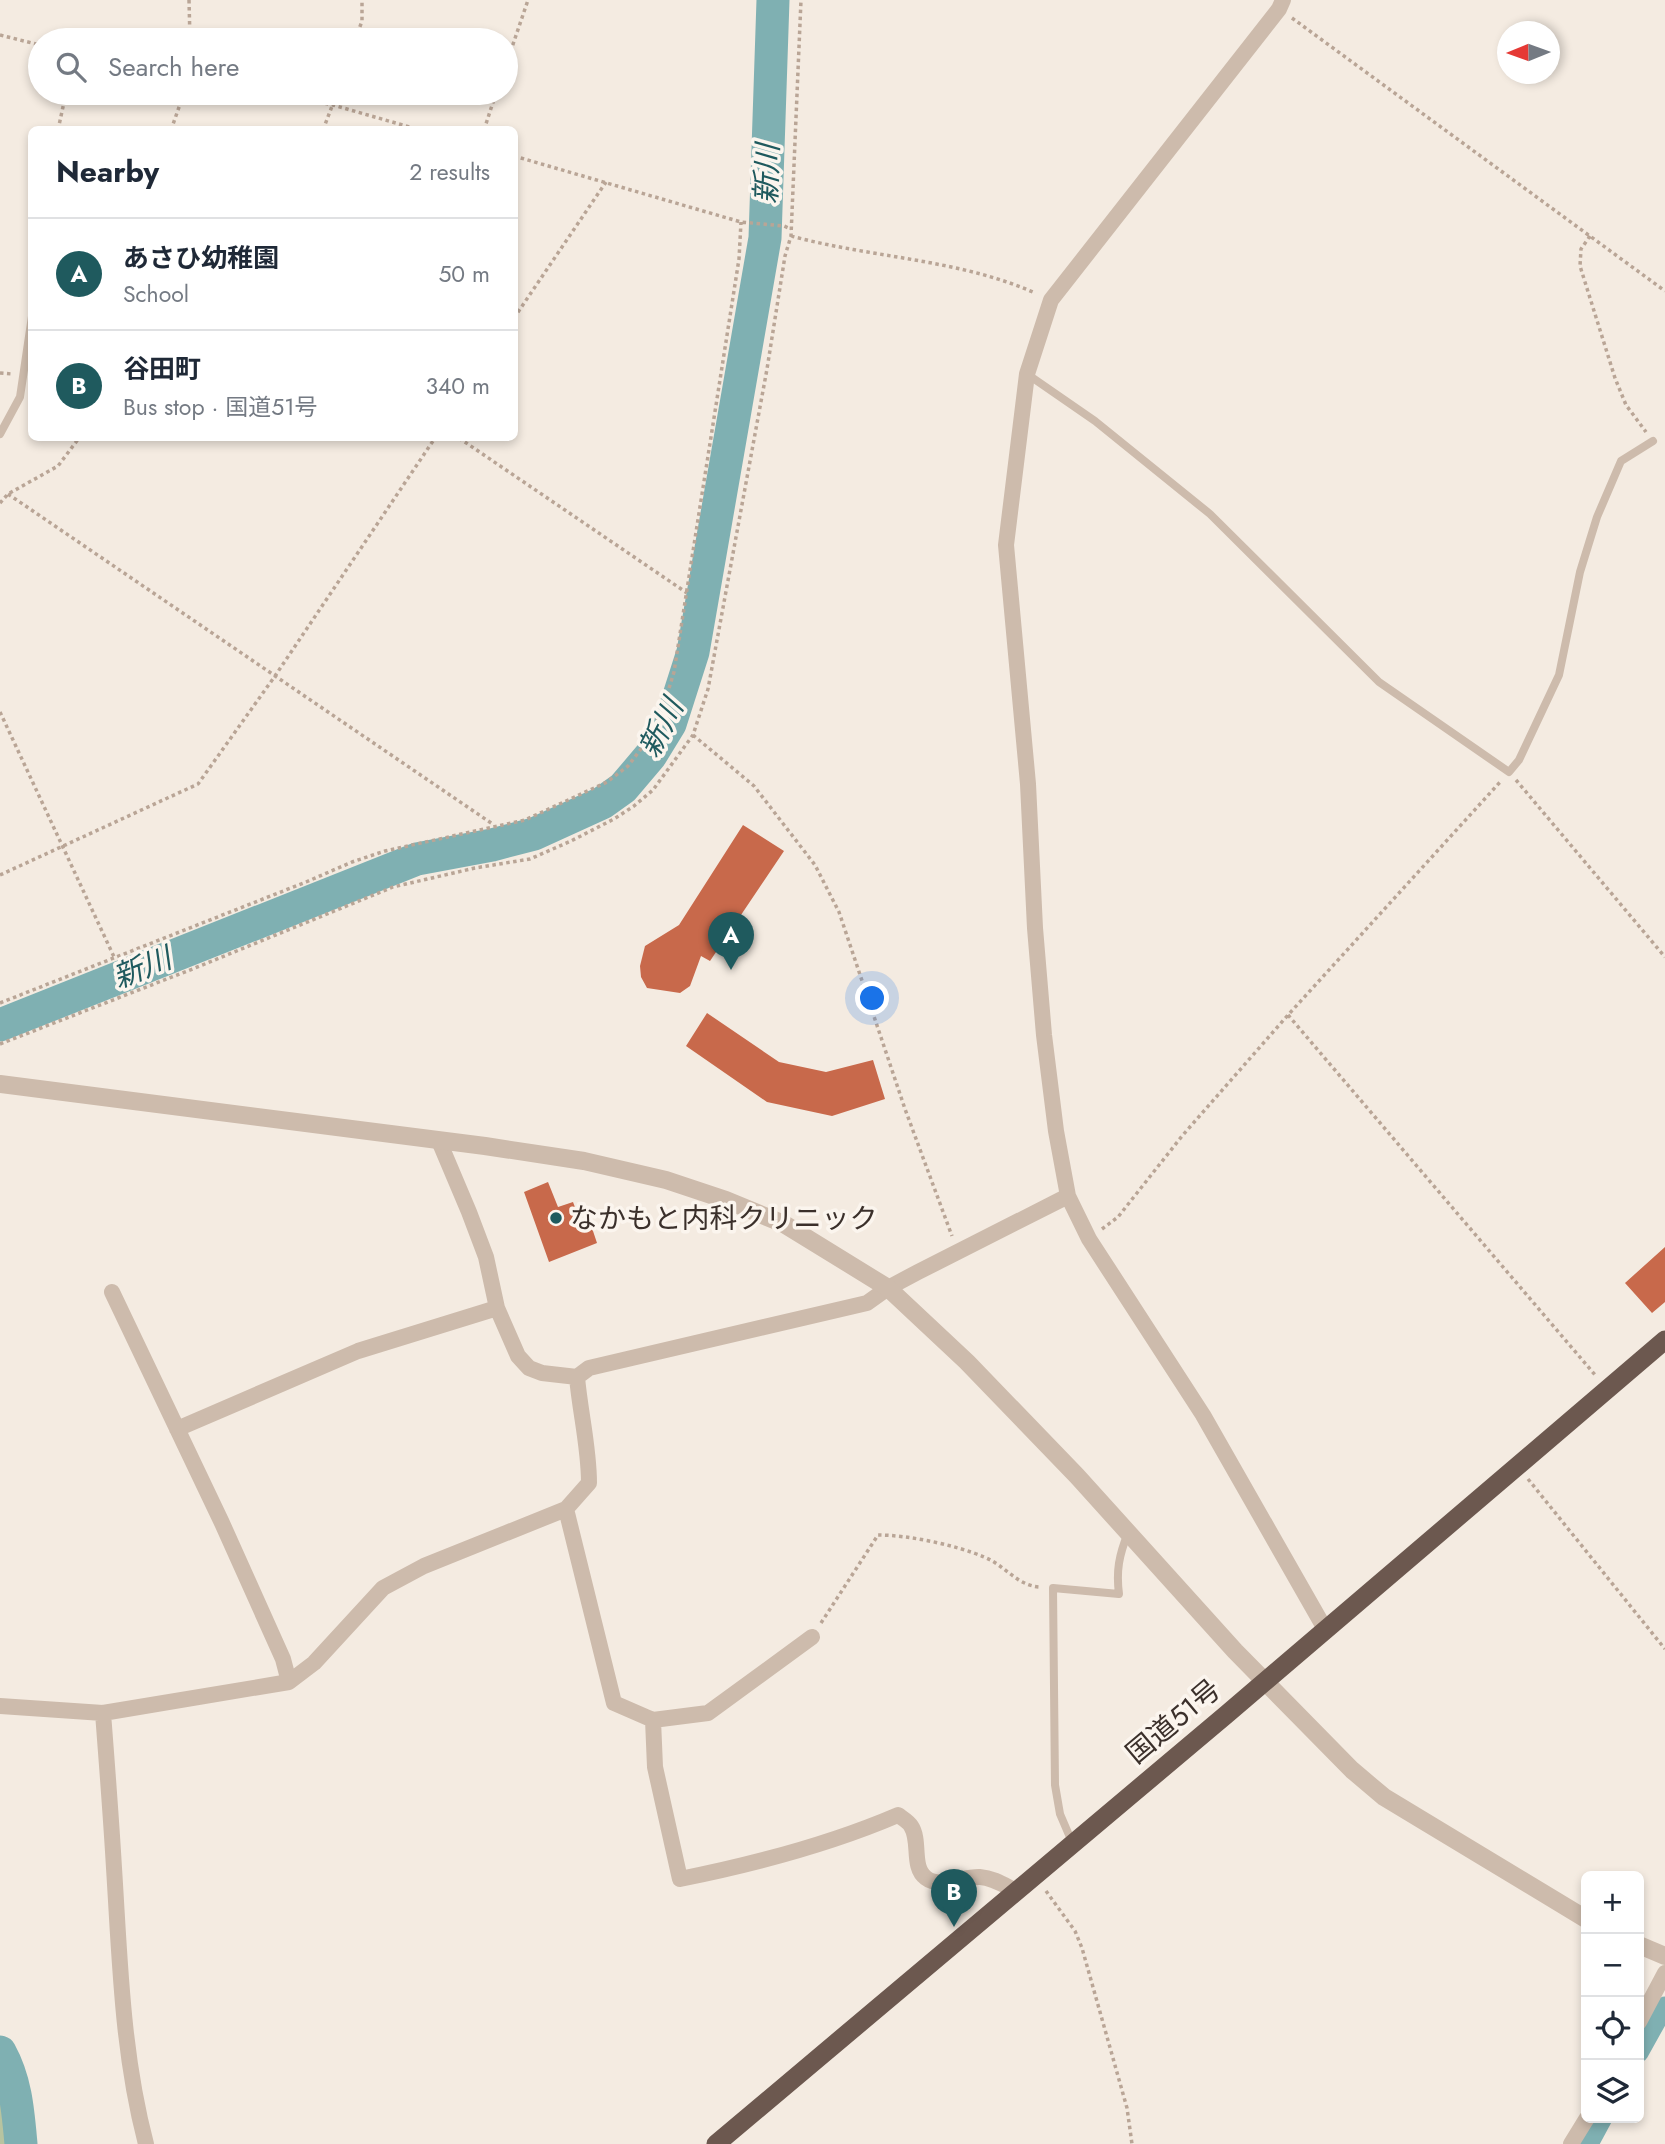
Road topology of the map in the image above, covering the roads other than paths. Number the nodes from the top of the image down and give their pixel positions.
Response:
1 (1281, 5) edge
2 (28, 343) edge
3 (1027, 374) junction
4 (0, 434) edge
5 (1653, 441) road end
6 (0, 1084) edge
7 (439, 1141) junction
8 (1068, 1196) junction
9 (888, 1288) junction
10 (112, 1292) dead end
11 (498, 1308) junction
12 (1665, 1340) edge
13 (577, 1377) junction
14 (177, 1429) junction
15 (566, 1509) junction
16 (1128, 1533) junction
17 (1325, 1629) junction
18 (812, 1637) road end
19 (1265, 1681) junction
20 (289, 1682) junction
21 (0, 1706) edge
22 (103, 1713) junction
23 (653, 1720) junction
24 (1072, 1842) junction
25 (1016, 1891) junction
26 (1581, 1916) edge
27 (1644, 1947) edge
28 (1665, 1956) edge
29 (1665, 1973) edge
30 (1644, 2013) edge
31 (1584, 2123) edge
32 (146, 2144) edge
33 (716, 2144) edge
34 (1571, 2144) edge

1 - 3 street
2 - 4 lane
3 - 5 lane
3 - 8 street
6 - 7 street
7 - 9 street
7 - 11 street
8 - 9 street
8 - 17 street
9 - 13 street
9 - 16 street
10 - 14 street
11 - 13 street
11 - 14 street
12 - 17 highway, 国道51号
13 - 15 street
14 - 20 street
15 - 20 street
15 - 23 street
16 - 19 street
16 - 24 lane
17 - 19 highway, 国道51号
18 - 23 street
19 - 24 highway, 国道51号
19 - 26 street
20 - 22 street
21 - 22 street
22 - 32 street
23 - 25 street
24 - 25 highway, 国道51号
25 - 33 highway, 国道51号
27 - 28 street
29 - 30 street
31 - 34 street

